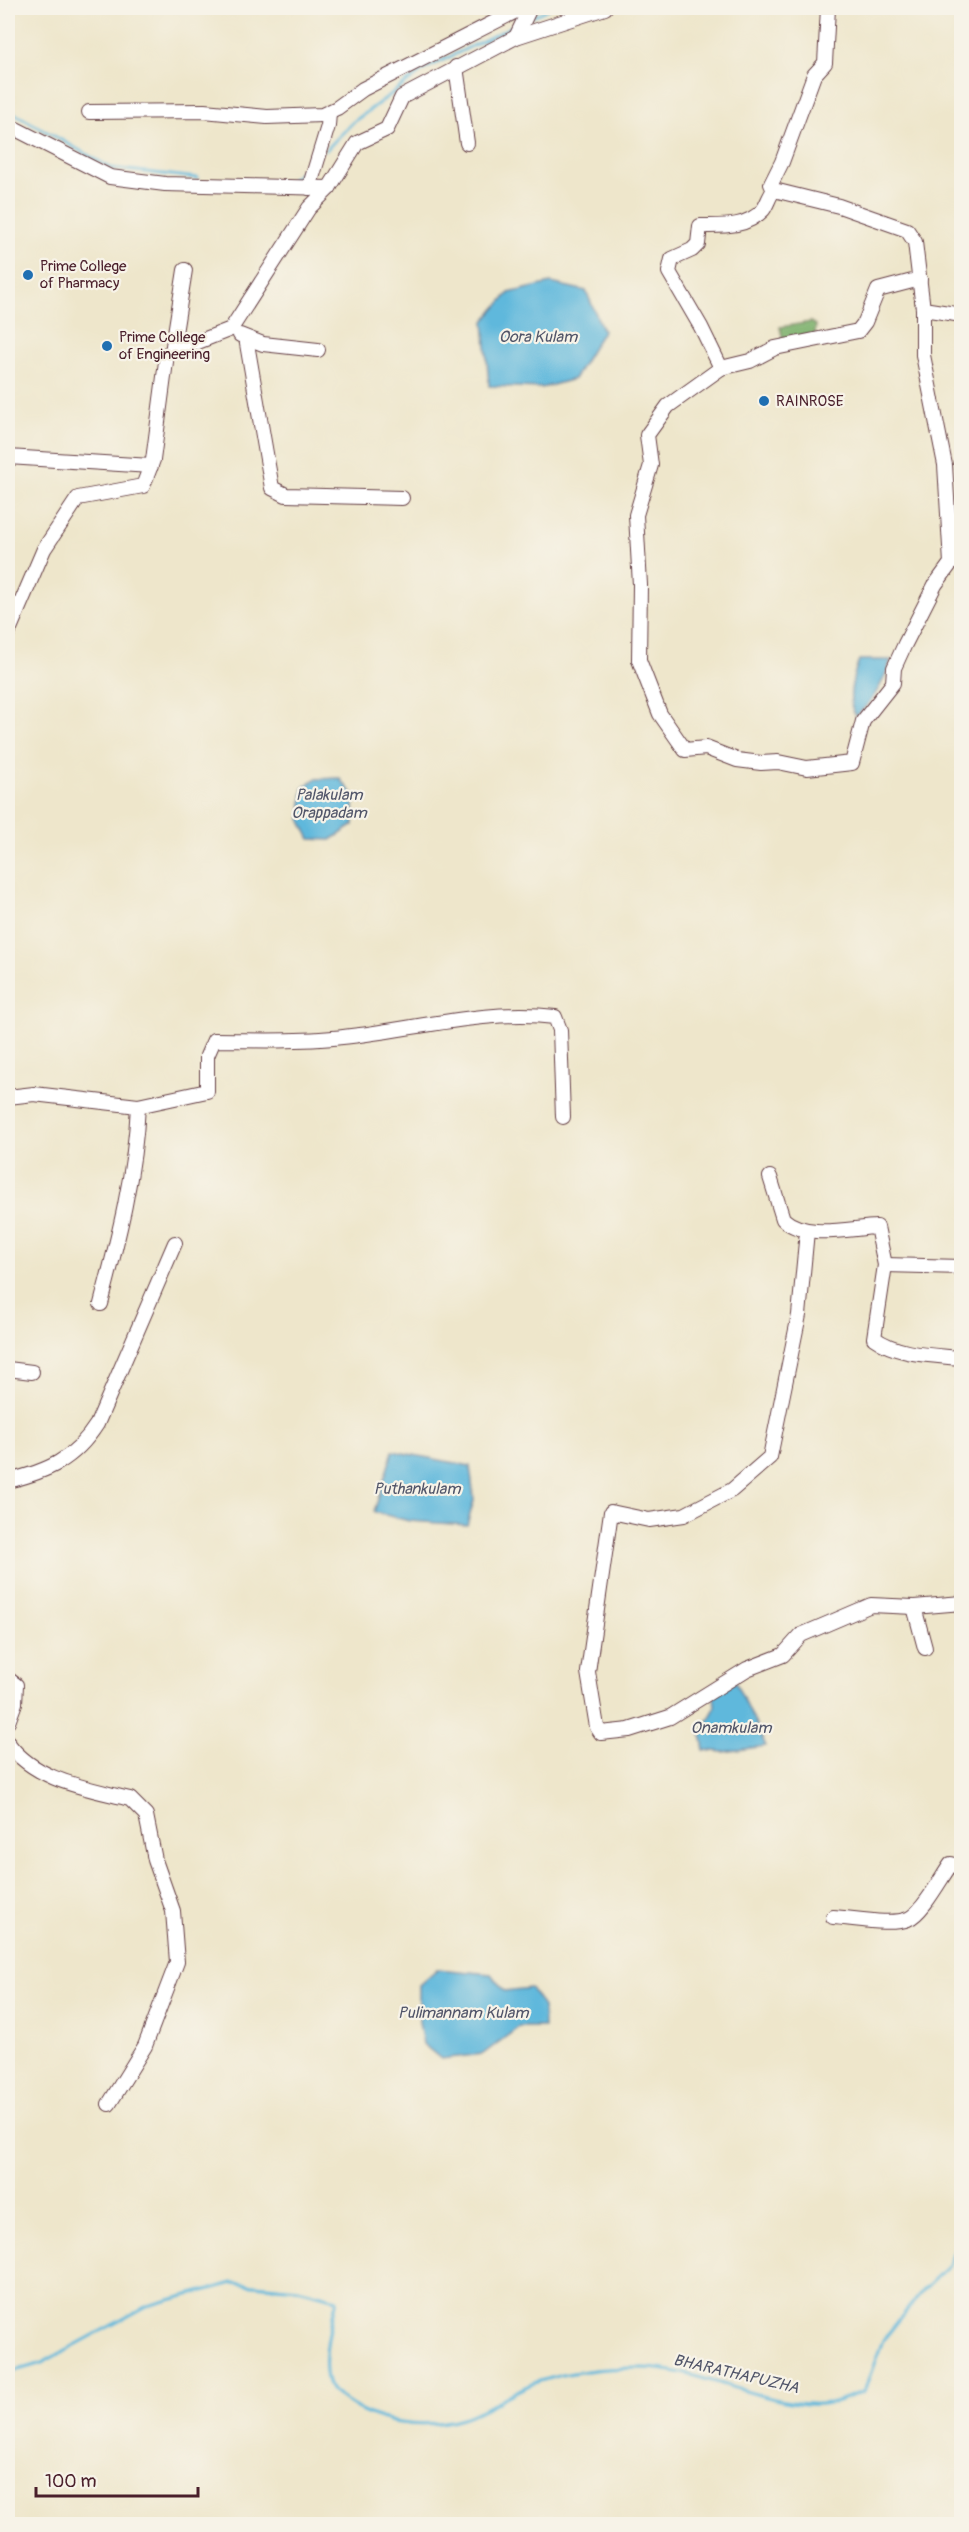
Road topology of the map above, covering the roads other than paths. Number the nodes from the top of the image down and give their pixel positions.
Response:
1 (522, 8) edge
2 (530, 8) edge
3 (605, 8) edge
4 (828, 8) edge
5 (516, 37) junction
6 (456, 67) junction
7 (90, 112) dead end
8 (328, 113) junction
9 (8, 125) edge
10 (468, 142) dead end
11 (309, 188) junction
12 (329, 188) junction
13 (774, 190) junction
14 (185, 270) dead end
15 (920, 279) junction
16 (923, 309) junction
17 (962, 315) edge
18 (231, 329) junction
19 (246, 338) junction
20 (318, 351) dead end
21 (172, 352) junction
22 (721, 368) junction
23 (8, 457) edge
24 (151, 466) junction
25 (402, 498) dead end
26 (13, 607) edge
27 (8, 633) edge
28 (8, 1097) edge
29 (138, 1106) junction
30 (563, 1117) dead end
31 (770, 1177) dead end
32 (807, 1231) junction
33 (175, 1243) dead end
34 (885, 1265) junction
35 (962, 1267) edge
36 (100, 1304) dead end
37 (962, 1358) edge
38 (8, 1369) edge
39 (32, 1372) dead end
40 (8, 1481) edge
41 (962, 1603) edge
42 (914, 1607) junction
43 (925, 1648) dead end
44 (8, 1679) edge
45 (8, 1722) edge
46 (8, 1743) edge
47 (962, 1867) edge
48 (834, 1917) dead end
49 (109, 2104) dead end

1 - 8 street
2 - 5 street
3 - 5 street
4 - 13 street
5 - 6 street
6 - 10 street
6 - 12 street
7 - 8 street
8 - 11 street
9 - 11 street
11 - 12 street
12 - 18 street
13 - 15 street
13 - 22 street
14 - 21 street
15 - 16 street
15 - 22 street
16 - 17 street
16 - 22 street
18 - 19 street
18 - 21 street
19 - 20 street
19 - 25 street
21 - 24 street
23 - 24 street
24 - 26 street
26 - 27 street
28 - 29 street
29 - 30 street
29 - 36 street
31 - 32 street
32 - 34 street
32 - 42 street
33 - 40 street
34 - 35 street
34 - 37 street
38 - 39 street
41 - 42 street
42 - 43 street
44 - 45 street
46 - 49 street
47 - 48 street

